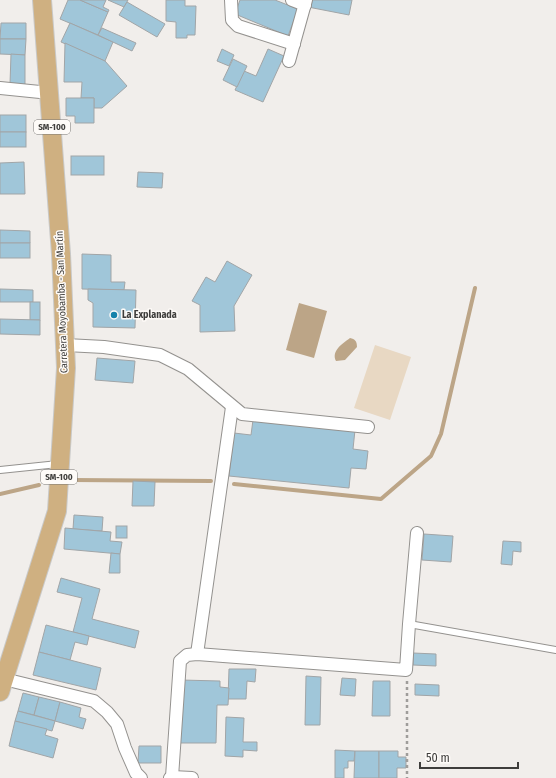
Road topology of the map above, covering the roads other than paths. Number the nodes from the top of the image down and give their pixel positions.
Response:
1 (42, 0) edge
2 (231, 0) edge
3 (292, 0) edge
4 (306, 3) edge
5 (294, 44) junction
6 (289, 61) dead end
7 (0, 88) edge
8 (50, 93) junction
9 (66, 345) junction
10 (232, 407) junction
11 (368, 427) dead end
12 (59, 463) junction
13 (0, 470) edge
14 (417, 534) dead end
15 (409, 624) junction
16 (556, 650) edge
17 (197, 654) junction
18 (2, 686) edge
19 (171, 777) edge
20 (141, 778) edge
21 (192, 778) edge

1 - 8 main road, Carretera Moyobamba - San Martín / SM-100
2 - 5 street
3 - 4 street
4 - 5 street
5 - 6 street
7 - 8 street
8 - 9 main road, Carretera Moyobamba - San Martín / SM-100
9 - 10 street
9 - 12 main road, Carretera Moyobamba - San Martín / SM-100
10 - 11 street
10 - 17 street
12 - 13 lane
12 - 18 main road, Carretera Moyobamba - San Martín / SM-100
14 - 15 street
15 - 16 lane
15 - 17 street
17 - 19 street
18 - 20 street
19 - 21 street

